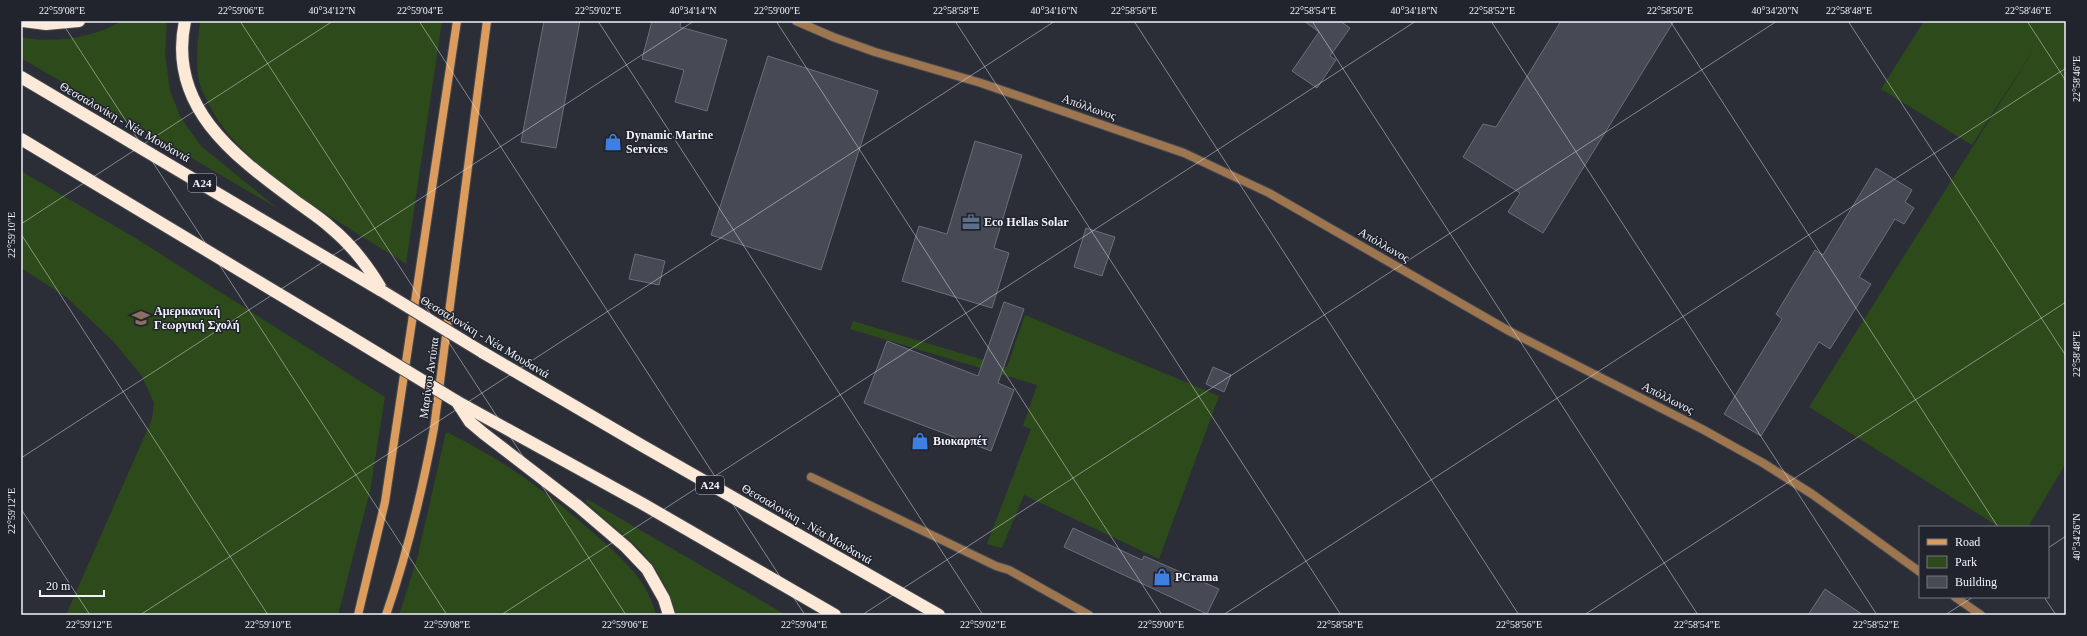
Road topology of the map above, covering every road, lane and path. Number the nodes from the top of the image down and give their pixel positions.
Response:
1 (23, 21) edge
2 (80, 21) edge
3 (185, 21) edge
4 (457, 21) edge
5 (486, 21) edge
6 (796, 21) edge
7 (21, 77) edge
8 (21, 139) edge
9 (382, 291) junction
10 (456, 401) junction
11 (811, 477) dead end
12 (1919, 571) edge
13 (1956, 598) edge
14 (358, 615) edge
15 (386, 615) edge
16 (670, 615) edge
17 (835, 615) edge
18 (938, 615) edge
19 (1089, 615) edge
20 (1981, 615) edge

1 - 2 highway
3 - 9 highway
4 - 14 main road, Μαρίνου Αντύπα
5 - 15 main road, Μαρίνου Αντύπα
6 - 12 street, Απόλλωνος
7 - 9 highway, Θεσσαλονίκη - Νέα Μουδανιά / Α24
8 - 10 highway, bridge
9 - 18 highway, Θεσσαλονίκη - Νέα Μουδανιά / Α24, bridge
10 - 16 highway
10 - 17 highway
11 - 19 street
13 - 20 street

